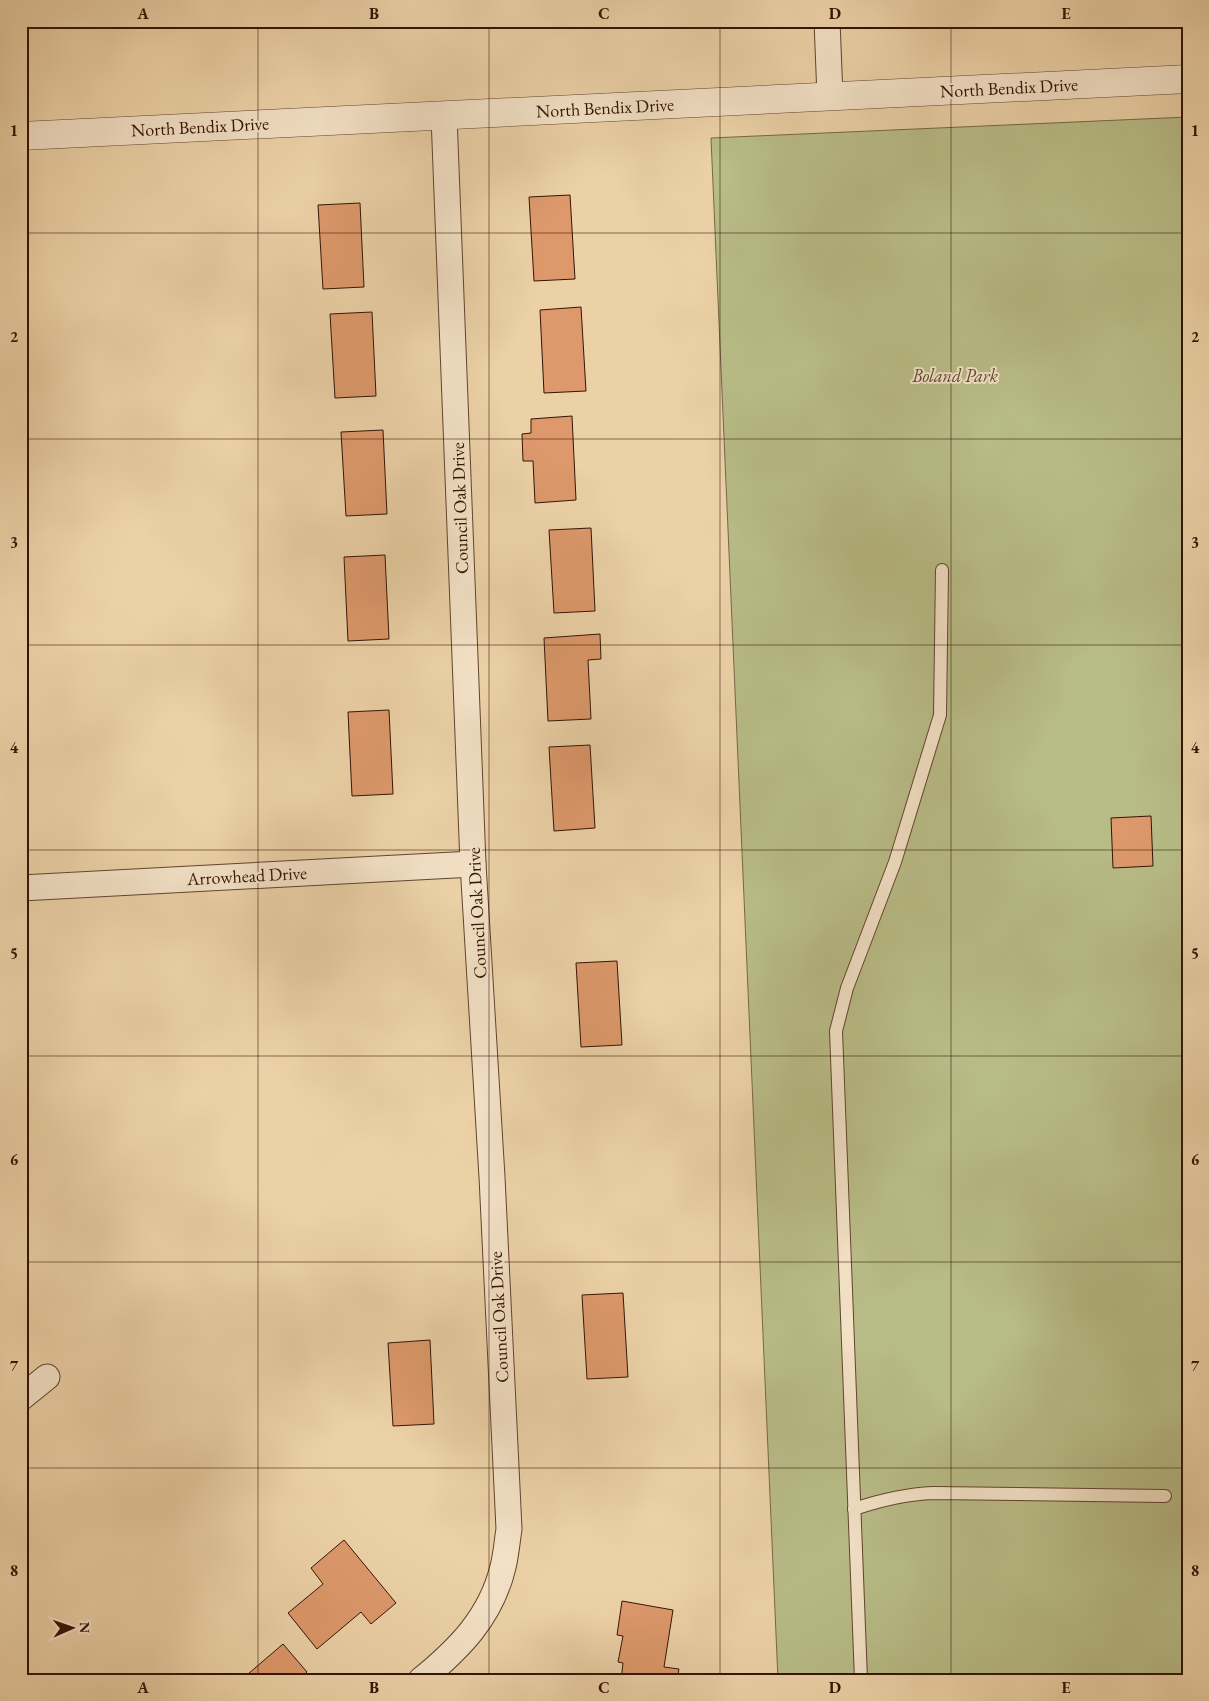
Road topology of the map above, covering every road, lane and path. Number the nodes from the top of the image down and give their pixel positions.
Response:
1 (827, 21) edge
2 (1188, 79) edge
3 (830, 97) junction
4 (444, 116) junction
5 (21, 136) edge
6 (942, 570) dead end
7 (474, 864) junction
8 (21, 888) edge
9 (47, 1378) dead end
10 (21, 1398) edge
11 (1165, 1496) dead end
12 (854, 1509) junction
13 (420, 1680) edge
14 (861, 1680) edge

1 - 3 street
2 - 3 street, North Bendix Drive
3 - 4 street, North Bendix Drive
4 - 5 street, North Bendix Drive
4 - 7 street, Council Oak Drive
6 - 12 lane
7 - 8 street, Arrowhead Drive
7 - 13 street, Council Oak Drive
9 - 10 street
11 - 12 lane
12 - 14 lane

